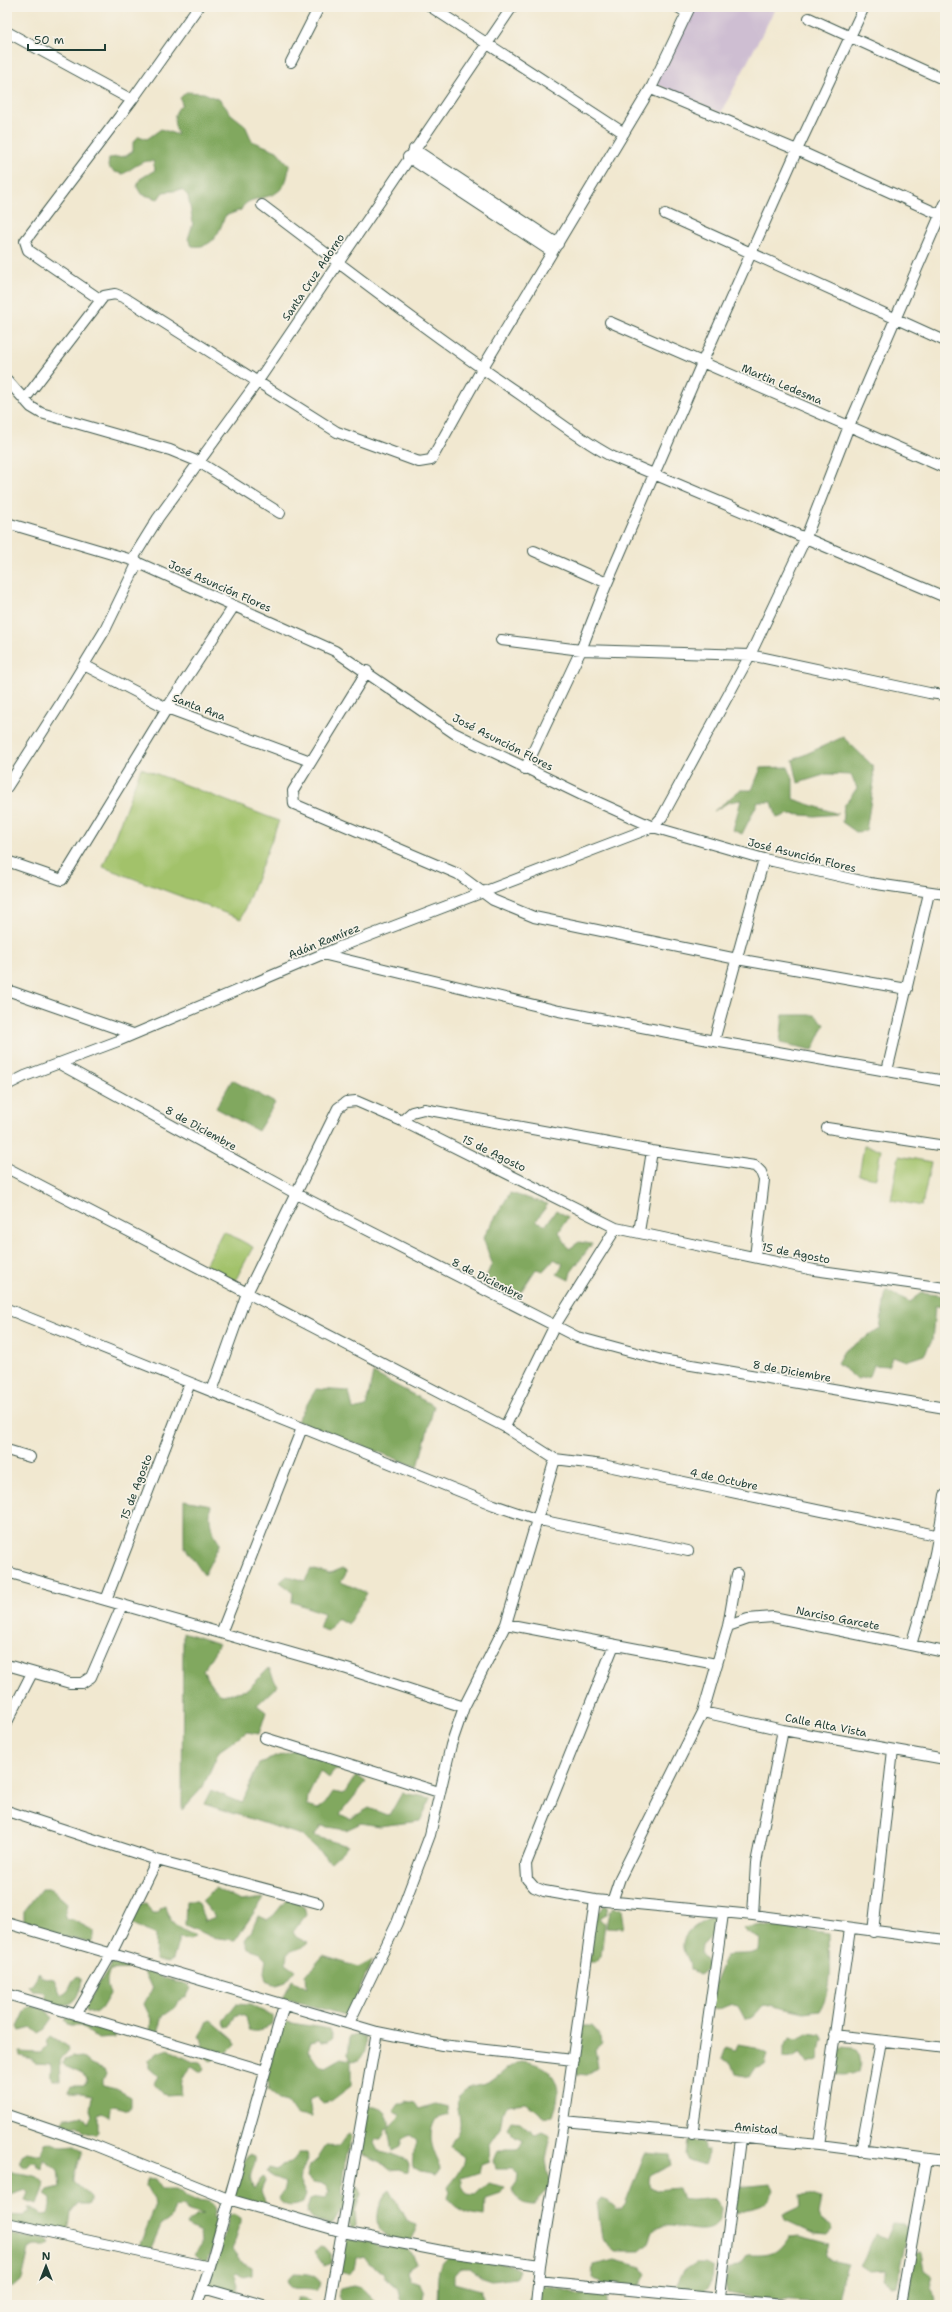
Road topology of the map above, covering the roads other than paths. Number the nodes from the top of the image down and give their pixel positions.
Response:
1 (198, 7) edge
2 (319, 7) edge
3 (431, 7) edge
4 (512, 7) edge
5 (678, 7) edge
6 (864, 7) edge
7 (688, 10) edge
8 (810, 18) dead end
9 (7, 32) edge
10 (851, 37) junction
11 (486, 44) junction
12 (291, 62) dead end
13 (945, 80) edge
14 (651, 89) junction
15 (132, 100) junction
16 (624, 133) junction
17 (797, 150) junction
18 (411, 153) junction
19 (945, 204) edge
20 (262, 205) dead end
21 (665, 214) dead end
22 (943, 216) edge
23 (555, 248) junction
24 (750, 254) junction
25 (338, 262) junction
26 (101, 300) junction
27 (893, 320) junction
28 (610, 322) dead end
29 (945, 341) edge
30 (702, 363) junction
31 (482, 369) junction
32 (7, 380) edge
33 (258, 381) junction
34 (24, 400) junction
35 (849, 426) junction
36 (199, 462) junction
37 (945, 468) edge
38 (654, 472) junction
39 (280, 513) dead end
40 (7, 523) edge
41 (806, 537) junction
42 (534, 551) dead end
43 (135, 561) junction
44 (607, 583) junction
45 (945, 597) edge
46 (234, 606) junction
47 (501, 640) dead end
48 (581, 650) junction
49 (750, 655) junction
50 (84, 665) junction
51 (366, 671) junction
52 (945, 695) edge
53 (167, 708) junction
54 (310, 761) junction
55 (525, 769) junction
56 (7, 787) edge
57 (653, 827) junction
58 (764, 859) junction
59 (7, 861) edge
60 (480, 892) junction
61 (929, 893) junction
62 (945, 894) edge
63 (322, 954) junction
64 (737, 960) junction
65 (907, 989) junction
66 (7, 990) edge
67 (133, 1034) junction
68 (714, 1042) junction
69 (58, 1063) junction
70 (887, 1071) junction
71 (945, 1081) edge
72 (7, 1085) edge
73 (402, 1121) junction
74 (827, 1128) dead end
75 (945, 1146) edge
76 (652, 1151) junction
77 (7, 1168) edge
78 (295, 1193) junction
79 (616, 1228) junction
80 (639, 1232) junction
81 (755, 1257) junction
82 (945, 1288) edge
83 (247, 1293) junction
84 (7, 1309) edge
85 (554, 1327) junction
86 (190, 1383) junction
87 (212, 1391) junction
88 (945, 1408) edge
89 (505, 1427) junction
90 (302, 1428) junction
91 (7, 1450) edge
92 (30, 1458) dead end
93 (555, 1459) junction
94 (945, 1495) edge
95 (535, 1519) junction
96 (942, 1537) edge
97 (688, 1551) dead end
98 (7, 1572) edge
99 (737, 1574) dead end
100 (106, 1600) junction
101 (122, 1605) junction
102 (506, 1624) junction
103 (728, 1626) junction
104 (222, 1633) junction
105 (614, 1645) junction
106 (911, 1645) junction
107 (945, 1652) edge
108 (716, 1664) junction
109 (7, 1665) edge
110 (32, 1673) junction
111 (464, 1707) junction
112 (703, 1712) junction
113 (7, 1722) edge
114 (783, 1730) junction
115 (265, 1738) dead end
116 (894, 1750) junction
117 (945, 1759) edge
118 (439, 1792) junction
119 (7, 1811) edge
120 (157, 1860) junction
121 (595, 1900) junction
122 (612, 1902) junction
123 (318, 1903) dead end
124 (723, 1914) junction
125 (753, 1915) junction
126 (7, 1923) edge
127 (850, 1929) junction
128 (873, 1932) junction
129 (945, 1940) edge
130 (111, 1954) junction
131 (7, 1994) edge
132 (284, 2005) junction
133 (76, 2015) junction
134 (349, 2023) junction
135 (377, 2032) junction
136 (834, 2035) junction
137 (880, 2041) junction
138 (945, 2048) edge
139 (573, 2060) junction
140 (265, 2071) junction
141 (7, 2115) edge
142 (564, 2121) junction
143 (692, 2135) junction
144 (740, 2139) junction
145 (819, 2145) junction
146 (861, 2151) junction
147 (926, 2159) junction
148 (945, 2161) edge
149 (228, 2199) junction
150 (7, 2223) edge
151 (342, 2232) junction
152 (540, 2265) junction
153 (210, 2267) junction
154 (538, 2281) junction
155 (203, 2288) junction
156 (720, 2302) edge
157 (197, 2305) edge
158 (262, 2305) edge
159 (329, 2305) edge
160 (536, 2305) edge
161 (783, 2305) edge
162 (901, 2305) edge

1 - 15 street
2 - 12 street
3 - 11 street
4 - 11 street, Santa Cruz Adorno
5 - 7 street
6 - 10 street
7 - 14 street
8 - 10 street
9 - 15 street
10 - 13 street
10 - 17 street
11 - 16 street
11 - 18 street, Santa Cruz Adorno
14 - 16 street
14 - 17 street
15 - 26 street
16 - 23 street
17 - 22 street
17 - 24 street
18 - 23 street
18 - 25 street, Santa Cruz Adorno
19 - 22 street
20 - 25 street
21 - 24 street
22 - 27 street
23 - 31 street
24 - 27 street
24 - 30 street
25 - 31 street
25 - 33 street, Santa Cruz Adorno
26 - 33 street
26 - 34 street
27 - 29 street
27 - 35 street
28 - 30 street, Martin Ledesma
30 - 35 street, Martin Ledesma
30 - 38 street
31 - 33 street
31 - 38 street
32 - 34 street
33 - 36 street, Santa Cruz Adorno
34 - 36 street
35 - 37 street, Martin Ledesma
35 - 41 street
36 - 39 street
36 - 43 street, Santa Cruz Adorno
38 - 41 street
38 - 44 street
40 - 43 street, José Asunción Flores
41 - 45 street
41 - 49 street
42 - 44 street
43 - 46 street, José Asunción Flores
43 - 50 street, Santa Cruz Adorno
44 - 48 street
46 - 51 street, José Asunción Flores
46 - 53 street
47 - 48 street
48 - 49 street
48 - 55 street
49 - 52 street
49 - 57 street
50 - 53 street, Santa Ana
50 - 56 street, Santa Cruz Adorno
51 - 54 street
51 - 55 street, José Asunción Flores
53 - 54 street, Santa Ana
53 - 59 street
54 - 60 street
55 - 57 street, José Asunción Flores
57 - 58 street, José Asunción Flores
57 - 60 street, Adán Ramírez
58 - 61 street, José Asunción Flores
58 - 64 street
60 - 63 street, Adán Ramírez
60 - 64 street
61 - 62 street, José Asunción Flores
61 - 65 street
63 - 67 street, Adán Ramírez
63 - 68 street
64 - 65 street
64 - 68 street
65 - 70 street
66 - 67 street
67 - 69 street, Adán Ramírez
68 - 70 street
69 - 72 street, Adán Ramírez
69 - 78 street, 8 de Diciembre
70 - 71 street
73 - 76 street
73 - 78 street, 15 de Agosto
73 - 79 street, 15 de Agosto
74 - 75 street
76 - 80 street
76 - 81 street
77 - 83 street, 4 de Octubre
78 - 83 street, 15 de Agosto
78 - 85 street, 8 de Diciembre
79 - 80 street, 15 de Agosto
79 - 85 street
80 - 81 street, 15 de Agosto
81 - 82 street, 15 de Agosto
83 - 87 street, 15 de Agosto
83 - 89 street, 4 de Octubre
84 - 86 street
85 - 88 street, 8 de Diciembre
85 - 89 street
86 - 87 street
86 - 100 street, 15 de Agosto
87 - 90 street
89 - 93 street, 4 de Octubre
90 - 95 street
90 - 104 street
91 - 92 street
93 - 95 street
93 - 96 street, 4 de Octubre
94 - 96 street
95 - 97 street
95 - 102 street
96 - 106 street
98 - 100 street
99 - 103 street
100 - 101 street
101 - 104 street
101 - 110 street
102 - 105 street
102 - 111 street
103 - 106 street, Narciso Garcete
103 - 108 street
104 - 111 street
105 - 108 street
105 - 121 street
106 - 107 street, Narciso Garcete
108 - 112 street
109 - 110 street
110 - 113 street
111 - 118 street
112 - 114 street, Calle Alta Vista
112 - 122 street
114 - 116 street, Calle Alta Vista
114 - 125 street
115 - 118 street
116 - 117 street, Calle Alta Vista
116 - 128 street
118 - 134 street
119 - 120 street
120 - 123 street
120 - 130 street
121 - 122 street
121 - 139 street
122 - 124 street
124 - 125 street
124 - 143 street
125 - 127 street
126 - 130 street
127 - 128 street
127 - 136 street
128 - 129 street
130 - 132 street
130 - 133 street
131 - 133 street
132 - 134 street
132 - 140 street
133 - 140 street
134 - 135 street
135 - 139 street
135 - 151 street
136 - 137 street
136 - 145 street
137 - 138 street
137 - 146 street
139 - 142 street
140 - 149 street
141 - 149 street
142 - 143 street, Amistad
142 - 152 street
143 - 144 street, Amistad
144 - 145 street, Amistad
144 - 156 street
145 - 146 street, Amistad
146 - 147 street, Amistad
147 - 148 street, Amistad
147 - 162 street
149 - 151 street
149 - 153 street
150 - 153 street
151 - 152 street
151 - 159 street
152 - 154 street
153 - 155 street
154 - 156 street
154 - 160 street
155 - 157 street
155 - 158 street
156 - 161 street

